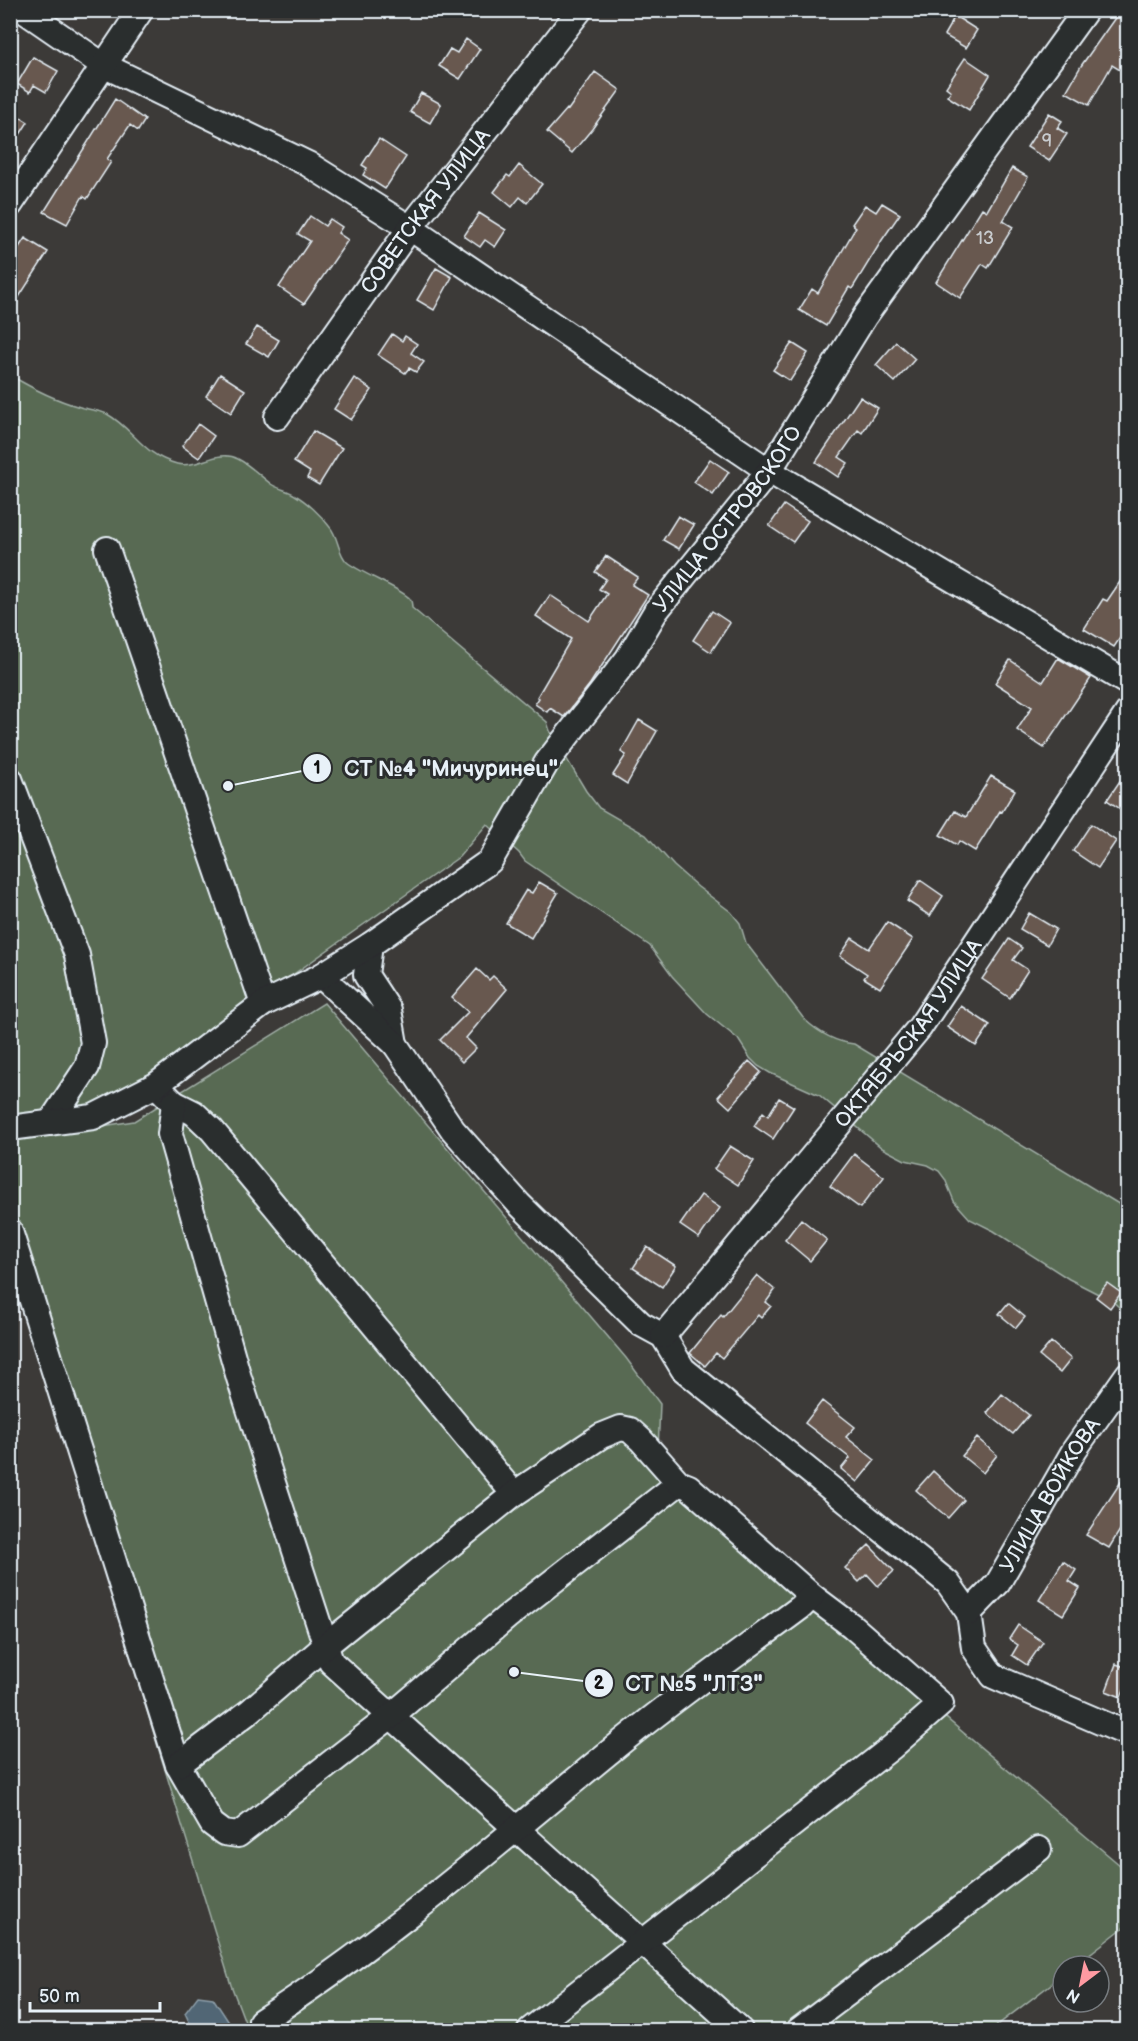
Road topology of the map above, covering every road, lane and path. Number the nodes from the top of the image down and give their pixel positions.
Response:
1 (23, 10) edge
2 (141, 10) edge
3 (580, 10) edge
4 (1086, 10) edge
5 (103, 65) junction
6 (10, 205) edge
7 (410, 228) junction
8 (278, 417) dead end
9 (769, 471) junction
10 (107, 549) dead end
11 (1128, 682) edge
12 (1128, 712) edge
13 (10, 779) edge
14 (370, 945) junction
15 (321, 975) junction
16 (263, 1004) junction
17 (395, 1044) junction
18 (156, 1085) junction
19 (174, 1102) junction
20 (50, 1123) junction
21 (10, 1128) edge
22 (10, 1231) edge
23 (663, 1336) junction
24 (1128, 1374) edge
25 (680, 1483) junction
26 (514, 1494) junction
27 (812, 1596) junction
28 (969, 1613) junction
29 (325, 1646) junction
30 (391, 1716) junction
31 (1128, 1734) edge
32 (178, 1765) junction
33 (516, 1830) junction
34 (1039, 1849) dead end
35 (641, 1943) junction
36 (261, 2021) dead end
37 (530, 2031) edge
38 (740, 2031) edge
39 (799, 2031) edge

1 - 5 street
2 - 5 street
3 - 7 street, СОВЕТСКАЯ УЛИЦА
4 - 9 street, УЛИЦА ОСТРОВСКОГО
5 - 6 street
5 - 7 street
7 - 8 street, СОВЕТСКАЯ УЛИЦА
7 - 9 street
9 - 11 street
9 - 14 street, УЛИЦА ОСТРОВСКОГО
10 - 16 street
12 - 23 street, ОКТЯБРЬСКАЯ УЛИЦА
13 - 20 street
14 - 15 street, УЛИЦА ОСТРОВСКОГО
14 - 17 street
15 - 16 street, УЛИЦА ОСТРОВСКОГО
15 - 17 street
16 - 18 street, УЛИЦА ОСТРОВСКОГО
17 - 23 street
18 - 19 street
18 - 20 street, УЛИЦА ОСТРОВСКОГО
19 - 26 street
19 - 29 street
20 - 21 street, УЛИЦА ОСТРОВСКОГО
22 - 32 street
23 - 28 street
24 - 28 street, УЛИЦА ВОЙКОВА
25 - 26 street
25 - 27 street
25 - 30 street
26 - 29 street
27 - 33 street
27 - 35 street
28 - 31 street
29 - 30 street
29 - 32 street
30 - 32 street
30 - 33 street
33 - 35 street
33 - 36 street
34 - 39 street
35 - 37 street
35 - 38 street

